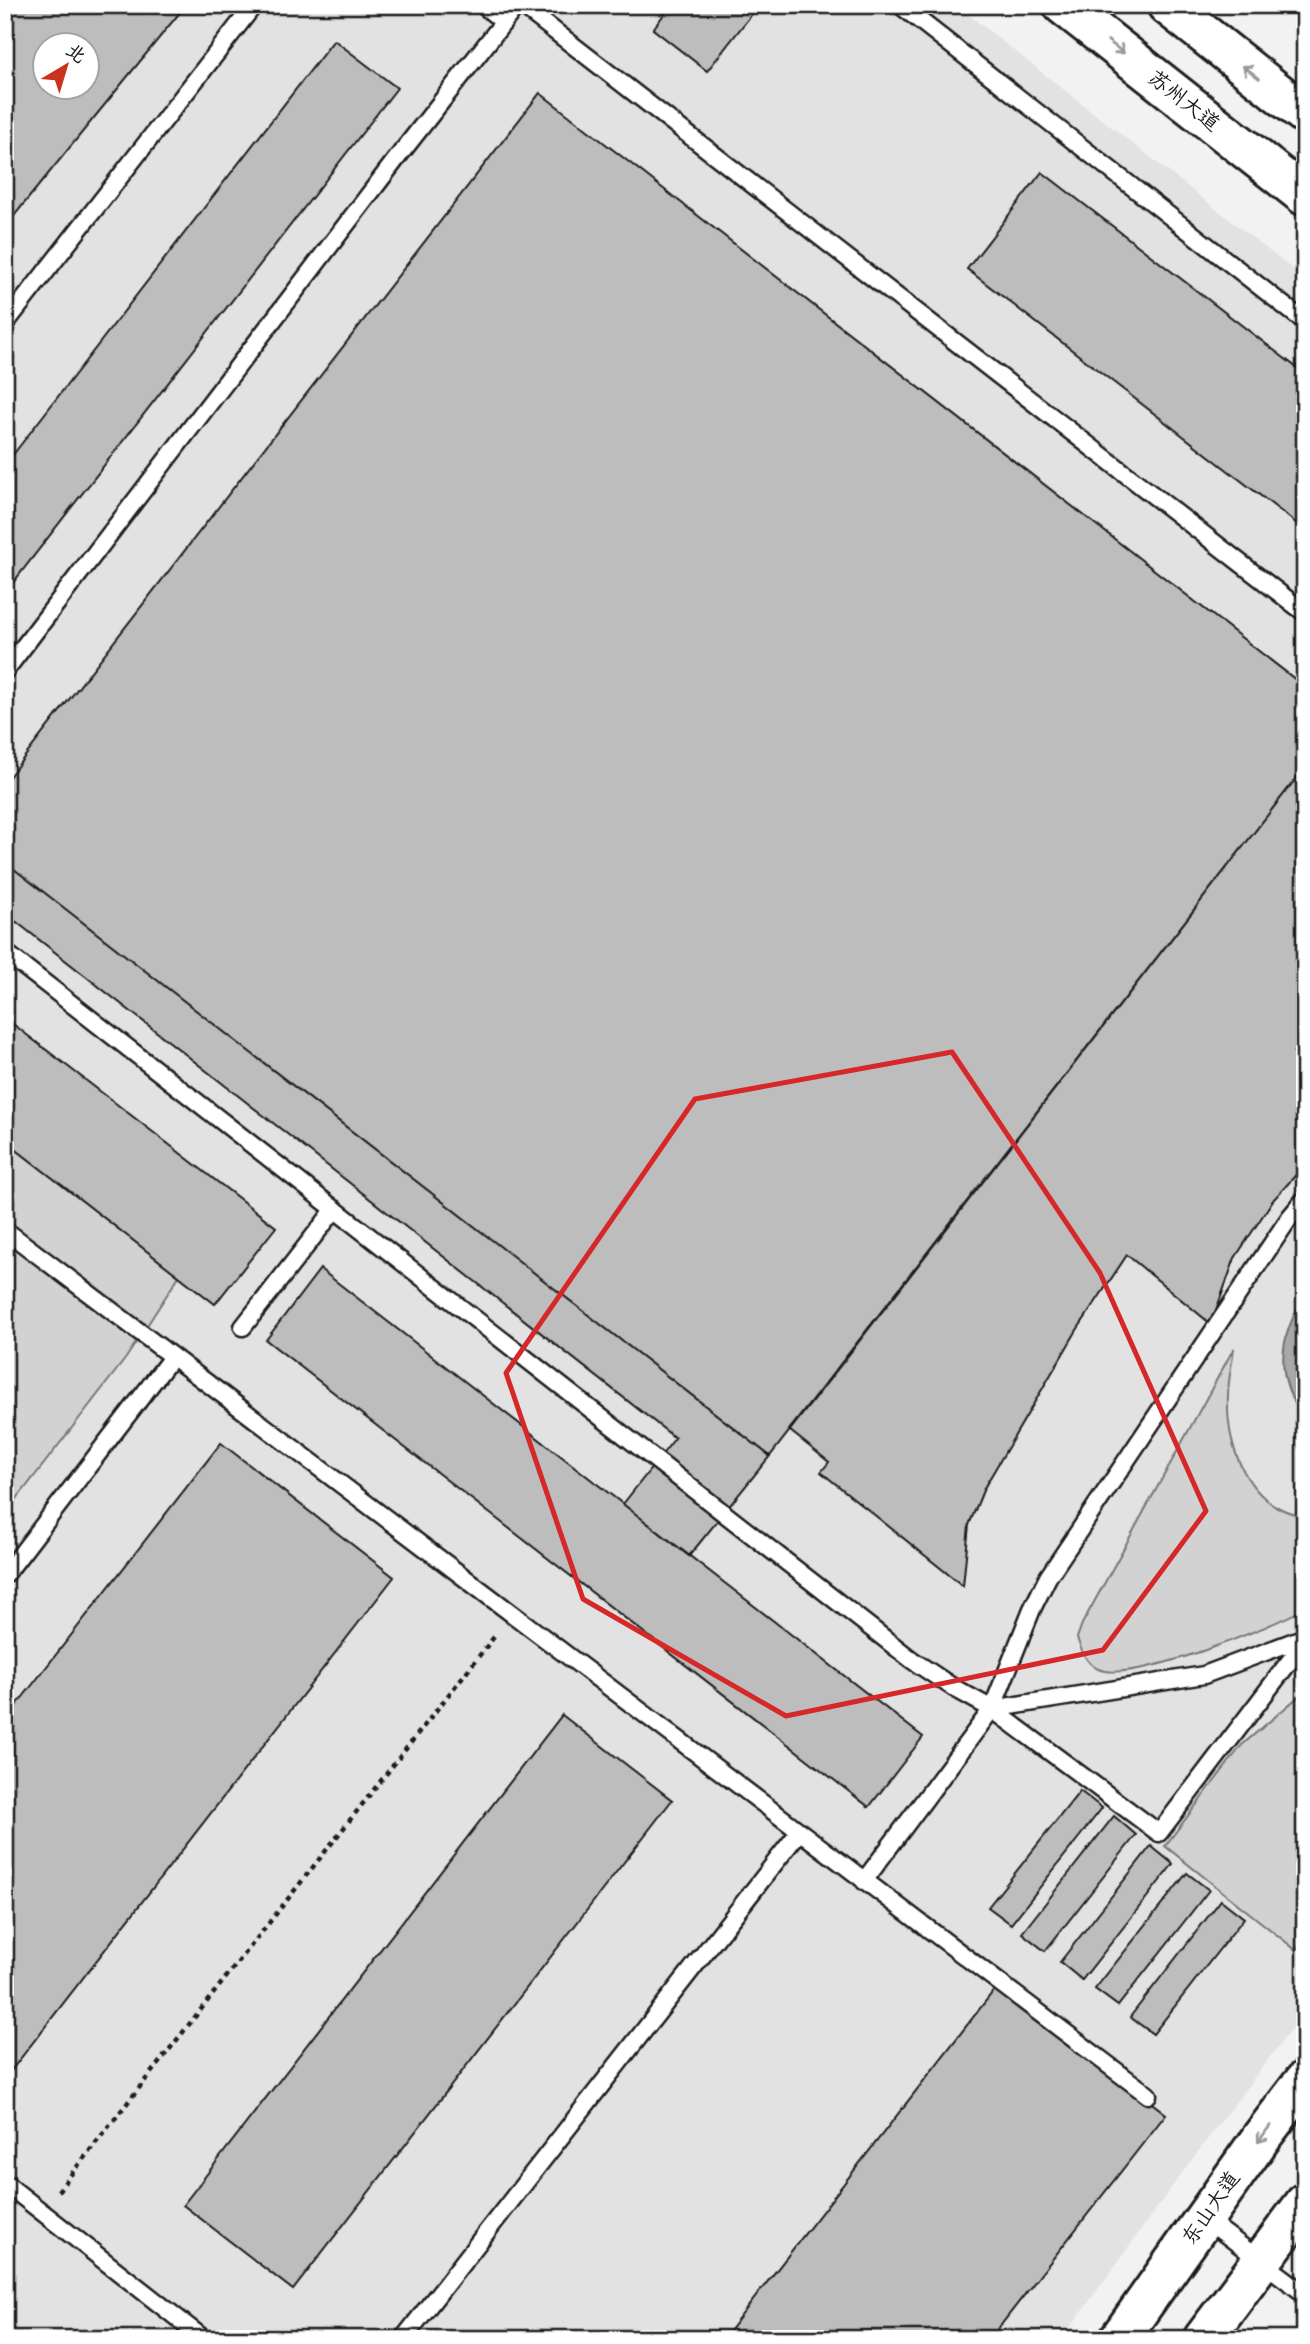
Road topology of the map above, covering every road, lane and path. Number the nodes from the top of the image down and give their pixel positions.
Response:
1 (254, 5) edge
2 (483, 5) edge
3 (519, 5) edge
4 (900, 5) edge
5 (1062, 5) edge
6 (1167, 5) edge
7 (504, 22) junction
8 (1305, 114) edge
9 (1305, 196) edge
10 (1305, 322) edge
11 (5, 324) edge
12 (1305, 613) edge
13 (5, 671) edge
14 (5, 952) edge
15 (1305, 1199) edge
16 (335, 1209) junction
17 (5, 1230) edge
18 (243, 1327) dead end
19 (172, 1357) junction
20 (5, 1575) edge
21 (512, 1614) junction
22 (1305, 1639) edge
23 (992, 1709) junction
24 (799, 1832) junction
25 (864, 1881) junction
26 (1305, 2080) edge
27 (1148, 2095) dead end
28 (5, 2183) edge
29 (1305, 2203) edge
30 (42, 2212) junction
31 (1204, 2218) junction
32 (1262, 2261) junction
33 (1305, 2294) edge
34 (204, 2339) edge
35 (403, 2339) edge
36 (1119, 2339) edge
37 (1203, 2339) edge

1 - 11 lane
2 - 7 lane
3 - 7 lane
3 - 12 lane
4 - 10 lane
5 -> 9 main road, 苏州大道
8 -> 6 main road
7 - 13 lane
14 - 16 lane
15 - 23 lane
16 - 18 lane
16 - 23 lane
17 - 19 lane
19 - 20 lane
19 - 21 lane
21 - 24 lane
21 - 30 path
22 - 23 lane
22 - 23 lane
23 - 25 lane
24 - 25 lane
24 - 35 lane
25 - 27 lane
26 -> 31 main road, 东山大道
28 - 30 lane
29 - 32 main road
30 - 34 lane
31 - 32 lane
31 - 36 main road, 东山大道
32 - 33 lane
32 - 37 main road

